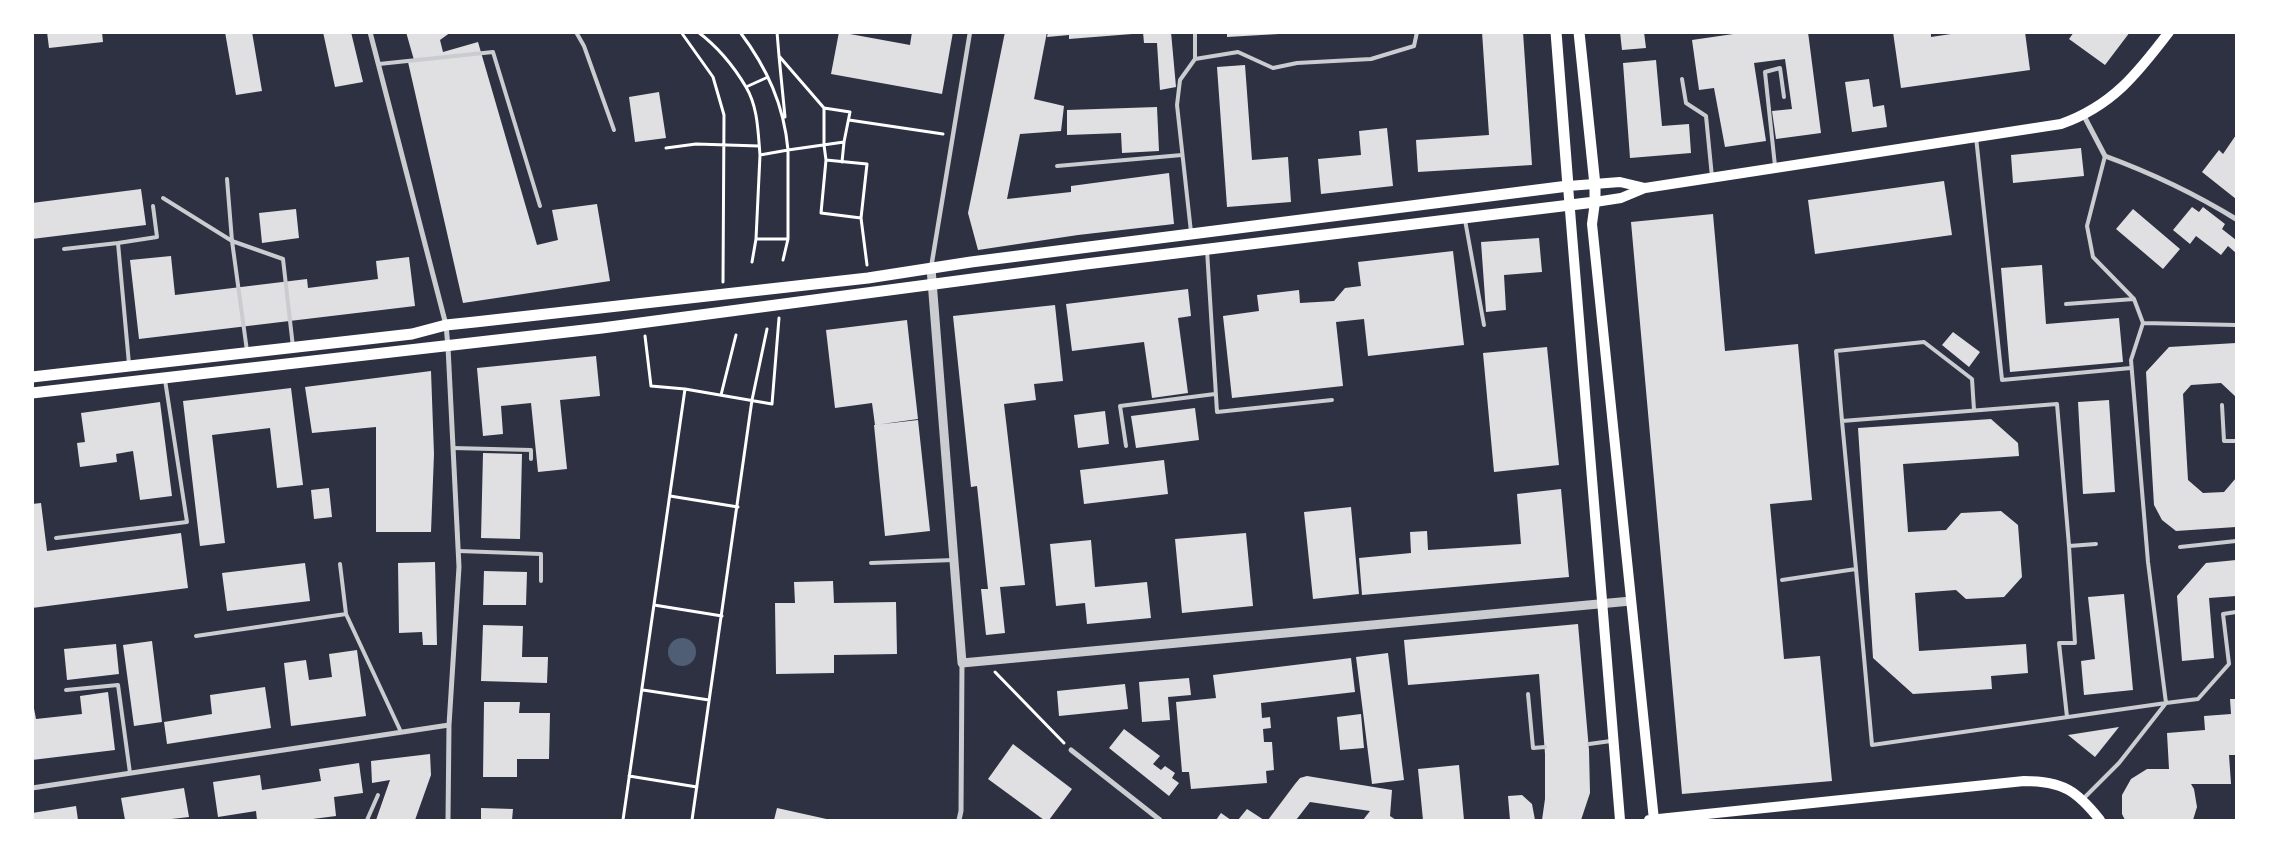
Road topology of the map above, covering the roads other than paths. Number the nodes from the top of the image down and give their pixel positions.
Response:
1 (370, 32) edge
2 (576, 32) edge
3 (970, 32) edge
4 (1195, 32) edge
5 (1416, 32) edge
6 (1556, 32) edge
7 (1579, 32) edge
8 (2169, 32) edge
9 (1195, 59) junction
10 (378, 64) junction
11 (1682, 79) dead end
12 (1784, 97) dead end
13 (2084, 116) junction
14 (614, 130) dead end
15 (1976, 137) junction
16 (1182, 155) junction
17 (2105, 156) junction
18 (1057, 166) dead end
19 (1775, 168) junction
20 (1712, 177) junction
21 (227, 178) dead end
22 (1595, 184) junction
23 (1568, 186) junction
24 (1645, 188) junction
25 (163, 198) dead end
26 (1595, 202) junction
27 (1569, 205) junction
28 (153, 206) dead end
29 (540, 206) dead end
30 (1464, 218) junction
31 (2236, 219) edge
32 (1192, 234) junction
33 (232, 241) junction
34 (118, 242) junction
35 (64, 249) dead end
36 (1207, 250) junction
37 (931, 268) junction
38 (932, 284) junction
39 (2134, 299) junction
40 (2066, 304) dead end
41 (2143, 323) junction
42 (1484, 325) dead end
43 (2236, 325) edge
44 (446, 326) junction
45 (448, 347) junction
46 (293, 348) junction
47 (247, 352) junction
48 (129, 366) junction
49 (2131, 368) junction
50 (32, 377) edge
51 (164, 378) junction
52 (32, 393) edge
53 (1215, 394) junction
54 (1332, 400) dead end
55 (2222, 405) dead end
56 (1974, 410) junction
57 (1842, 420) junction
58 (2236, 441) edge
59 (1126, 446) dead end
60 (453, 448) junction
61 (531, 459) dead end
62 (56, 538) dead end
63 (2236, 541) edge
64 (2096, 544) dead end
65 (2069, 546) junction
66 (2180, 547) dead end
67 (458, 551) junction
68 (954, 560) junction
69 (872, 563) dead end
70 (340, 564) dead end
71 (1856, 569) junction
72 (1782, 580) dead end
73 (541, 581) dead end
74 (1631, 601) junction
75 (1601, 605) junction
76 (2236, 612) edge
77 (346, 614) junction
78 (196, 636) dead end
79 (962, 663) junction
80 (66, 690) dead end
81 (1528, 694) dead end
82 (2166, 703) junction
83 (2066, 716) junction
84 (449, 725) junction
85 (401, 732) junction
86 (1614, 741) junction
87 (1589, 744) dead end
88 (1544, 747) dead end
89 (1071, 750) road end
90 (130, 773) junction
91 (32, 788) edge
92 (378, 794) dead end
93 (2083, 799) junction
94 (367, 820) edge
95 (448, 820) edge
96 (959, 820) edge
97 (1160, 820) edge
98 (1620, 820) edge
99 (1652, 820) edge
100 (2100, 820) edge

1 - 10 street
2 - 14 lane
3 - 37 street
4 - 9 lane
5 - 9 lane
6 - 23 main road
7 - 22 main road
8 - 13 main road
9 - 16 lane
10 - 29 lane
10 - 44 street
11 - 20 lane
12 - 19 lane
13 - 15 main road
13 - 17 street
15 - 19 main road
15 - 49 lane
16 - 18 lane
16 - 32 lane
17 - 31 street
17 - 39 lane
19 - 20 main road
20 - 24 main road
21 - 33 lane
22 - 23 main road
22 - 24 main road
22 - 26 main road
23 - 27 main road
23 - 32 main road
24 - 26 main road
25 - 33 lane
26 - 27 main road
26 - 74 main road
27 - 30 main road
27 - 75 main road
28 - 34 lane
30 - 36 main road
30 - 42 lane
32 - 37 main road
33 - 46 lane
33 - 47 lane
34 - 35 lane
34 - 48 lane
36 - 38 main road
36 - 53 lane
37 - 38 street
37 - 44 main road
38 - 45 main road
38 - 68 street
39 - 40 lane
39 - 41 lane
41 - 43 lane
41 - 49 lane
44 - 45 street
44 - 46 main road
45 - 51 main road
45 - 60 street
46 - 47 main road
47 - 48 main road
48 - 50 main road
49 - 82 lane
51 - 52 main road
51 - 62 lane
53 - 54 lane
53 - 59 lane
55 - 58 lane
56 - 57 lane
56 - 57 lane
56 - 65 lane
57 - 71 lane
60 - 61 lane
60 - 67 street
63 - 66 lane
64 - 65 lane
65 - 83 lane
67 - 73 lane
67 - 84 street
68 - 69 lane
68 - 79 street
70 - 77 lane
71 - 72 lane
71 - 83 lane
74 - 75 street
74 - 99 main road
75 - 79 street
75 - 86 main road
76 - 82 lane
77 - 78 lane
77 - 85 lane
79 - 96 street
80 - 90 lane
81 - 88 lane
82 - 83 lane
82 - 93 lane
84 - 85 street
84 - 95 street
85 - 90 street
86 - 87 lane
86 - 98 main road
89 - 97 street
90 - 91 street
92 - 94 lane
93 - 99 main road
93 - 100 main road

